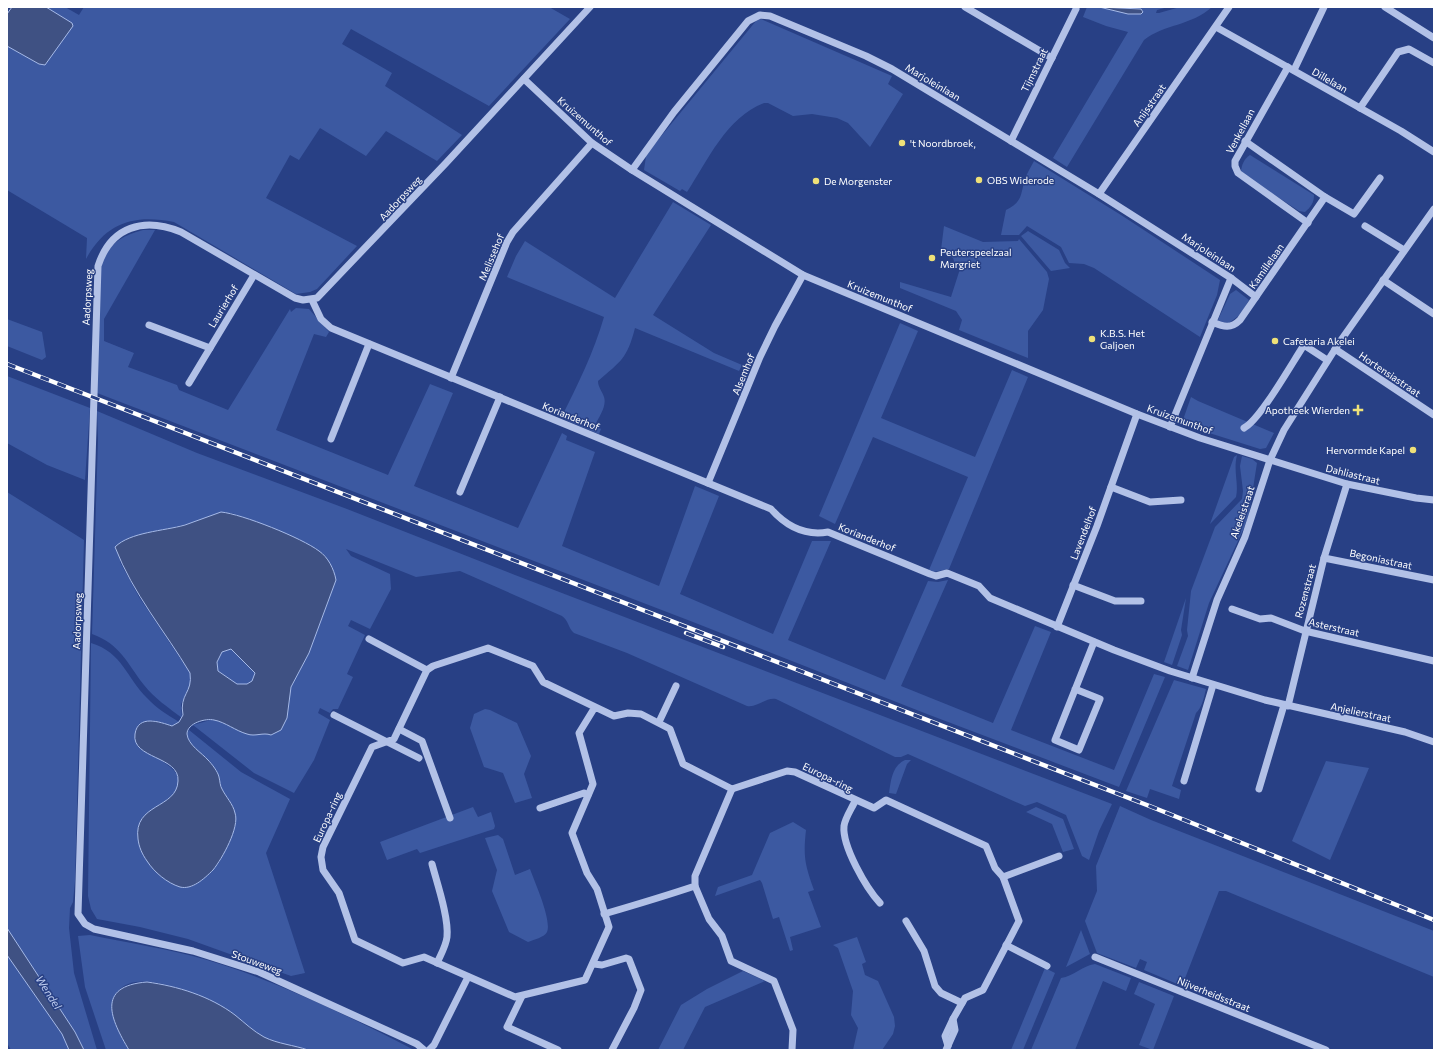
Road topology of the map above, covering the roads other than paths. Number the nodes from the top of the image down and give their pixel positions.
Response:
1 (590, 7) edge
2 (965, 7) edge
3 (1228, 7) edge
4 (1324, 7) edge
5 (1385, 7) edge
6 (1076, 9) dead end
7 (1216, 27) junction
8 (1434, 38) edge
9 (1052, 58) junction
10 (1434, 63) edge
11 (1291, 69) junction
12 (524, 79) junction
13 (1360, 108) junction
14 (1011, 141) junction
15 (1245, 141) junction
16 (592, 143) junction
17 (1434, 151) edge
18 (632, 170) junction
19 (1380, 178) dead end
20 (1099, 194) junction
21 (1325, 197) junction
22 (1434, 211) edge
23 (1308, 223) junction
24 (1365, 226) dead end
25 (1404, 250) junction
26 (254, 275) junction
27 (803, 275) junction
28 (1231, 278) junction
29 (1383, 280) junction
30 (1256, 296) junction
31 (312, 300) junction
32 (1434, 314) edge
33 (1212, 322) junction
34 (149, 325) dead end
35 (369, 344) junction
36 (210, 348) junction
37 (1335, 349) junction
38 (1327, 360) junction
39 (451, 378) junction
40 (189, 383) dead end
41 (500, 397) junction
42 (1137, 414) junction
43 (1434, 415) edge
44 (1170, 427) junction
45 (1244, 428) dead end
46 (331, 439) dead end
47 (1270, 460) junction
48 (708, 483) junction
49 (1347, 484) junction
50 (1111, 487) junction
51 (460, 492) dead end
52 (1181, 500) dead end
53 (1434, 500) edge
54 (1324, 558) junction
55 (1434, 580) edge
56 (1073, 585) junction
57 (1141, 601) dead end
58 (1232, 609) dead end
59 (1056, 627) junction
60 (1304, 631) junction
61 (369, 639) dead end
62 (1094, 642) junction
63 (1434, 661) edge
64 (427, 670) junction
65 (1173, 672) joint
66 (1192, 678) junction
67 (1213, 685) junction
68 (676, 686) dead end
69 (1075, 689) junction
70 (1286, 705) junction
71 (595, 706) junction
72 (334, 716) dead end
73 (659, 722) junction
74 (399, 729) junction
75 (386, 741) junction
76 (1434, 742) edge
77 (419, 758) dead end
78 (1184, 781) dead end
79 (732, 789) junction
80 (1259, 789) dead end
81 (588, 795) junction
82 (855, 801) junction
83 (540, 808) dead end
84 (450, 818) dead end
85 (1059, 856) dead end
86 (432, 864) dead end
87 (1003, 877) junction
88 (695, 886) junction
89 (880, 903) dead end
90 (78, 914) joint
91 (604, 914) junction
92 (906, 921) dead end
93 (1006, 945) junction
94 (1095, 957) dead end
95 (437, 963) junction
96 (594, 964) junction
97 (1047, 966) dead end
98 (468, 977) junction
99 (522, 996) junction
100 (962, 1003) junction
101 (947, 1048) edge
102 (1314, 1048) edge
103 (424, 1050) edge
104 (429, 1050) edge
105 (558, 1050) edge
106 (612, 1050) edge
107 (792, 1050) edge
108 (1326, 1050) edge

1 - 12 street, Aadorpsweg
2 - 9 street
3 - 7 street, Anijsstraat
4 - 11 street, Venkellaan
5 - 8 street
6 - 9 street, Tijmstraat
7 - 11 street, Dillelaan
7 - 20 street, Anijsstraat
9 - 14 street, Tijmstraat
10 - 13 street
11 - 13 street, Dillelaan
11 - 15 street, Venkellaan
12 - 16 street, Kruizemunthof
12 - 31 street, Aadorpsweg
13 - 17 street, Dillelaan
14 - 18 street, Marjoleinlaan
14 - 20 street, Marjoleinlaan
15 - 21 street
15 - 23 street, Venkellaan
16 - 18 street, Kruizemunthof
16 - 39 street, Melissehof
18 - 27 street, Kruizemunthof
19 - 21 street
20 - 28 street, Marjoleinlaan
21 - 23 street, Kamillelaan
22 - 25 street, Akeleistraat
23 - 30 street, Kamillelaan
24 - 25 street
25 - 29 street, Akeleistraat
26 - 31 street, Aadorpsweg
26 - 36 street, Laurierhof
26 - 90 street, Aadorpsweg
27 - 42 street, Kruizemunthof
27 - 48 street, Alsemhof
28 - 30 street, Marjoleinlaan
28 - 33 street
29 - 32 street
29 - 37 street, Akeleistraat
30 - 33 street, Kamillelaan
31 - 35 street, Korianderhof
33 - 44 street
34 - 36 street
35 - 39 street, Korianderhof
35 - 46 street
36 - 40 street, Laurierhof
37 - 38 street, Akeleistraat
37 - 43 street, Hortensiastraat
38 - 45 street
38 - 47 street, Akeleistraat
39 - 41 street, Korianderhof
41 - 48 street, Korianderhof
41 - 51 street
42 - 44 street, Kruizemunthof
42 - 50 street, Lavendelhof
44 - 47 street, Kruizemunthof
47 - 49 street, Dahliastraat
47 - 66 street, Akeleistraat
48 - 59 street, Korianderhof
49 - 53 street, Dahliastraat
49 - 54 street, Rozenstraat
50 - 52 street
50 - 56 street, Lavendelhof
54 - 55 street, Begoniastraat
54 - 60 street, Rozenstraat
56 - 57 street
56 - 59 street, Lavendelhof
58 - 60 street, Asterstraat
59 - 62 street, Korianderhof
60 - 63 street, Asterstraat
60 - 70 street, Rozenstraat
61 - 64 street
62 - 65 street, Korianderhof
62 - 69 street
64 - 71 street
64 - 74 street, Europa-ring
65 - 66 street, Anjelierstraat
66 - 67 street, Anjelierstraat
67 - 70 street, Anjelierstraat
67 - 78 street
68 - 73 street
69 - 69 street
70 - 76 street, Anjelierstraat
70 - 80 street
71 - 73 street
71 - 81 street
72 - 75 street
73 - 79 street
74 - 75 street, Europa-ring
74 - 84 street
75 - 77 street
75 - 95 street, Europa-ring
79 - 82 street, Europa-ring
79 - 88 street
81 - 83 street
81 - 91 street
82 - 87 street, Europa-ring
82 - 89 street, Europa-ring
85 - 87 street
86 - 95 street
87 - 93 street, Europa-ring
88 - 91 street
88 - 107 street
90 - 103 street, Stouweweg
91 - 96 street
92 - 100 street
93 - 97 street
93 - 100 street, Europa-ring
94 - 102 street, Nijverheidsstraat
95 - 98 street, Europa-ring
96 - 99 street
96 - 106 street
98 - 99 street, Europa-ring
98 - 104 street
99 - 105 street
100 - 101 street, Europa-ring
102 - 108 street, Nijverheidsstraat

